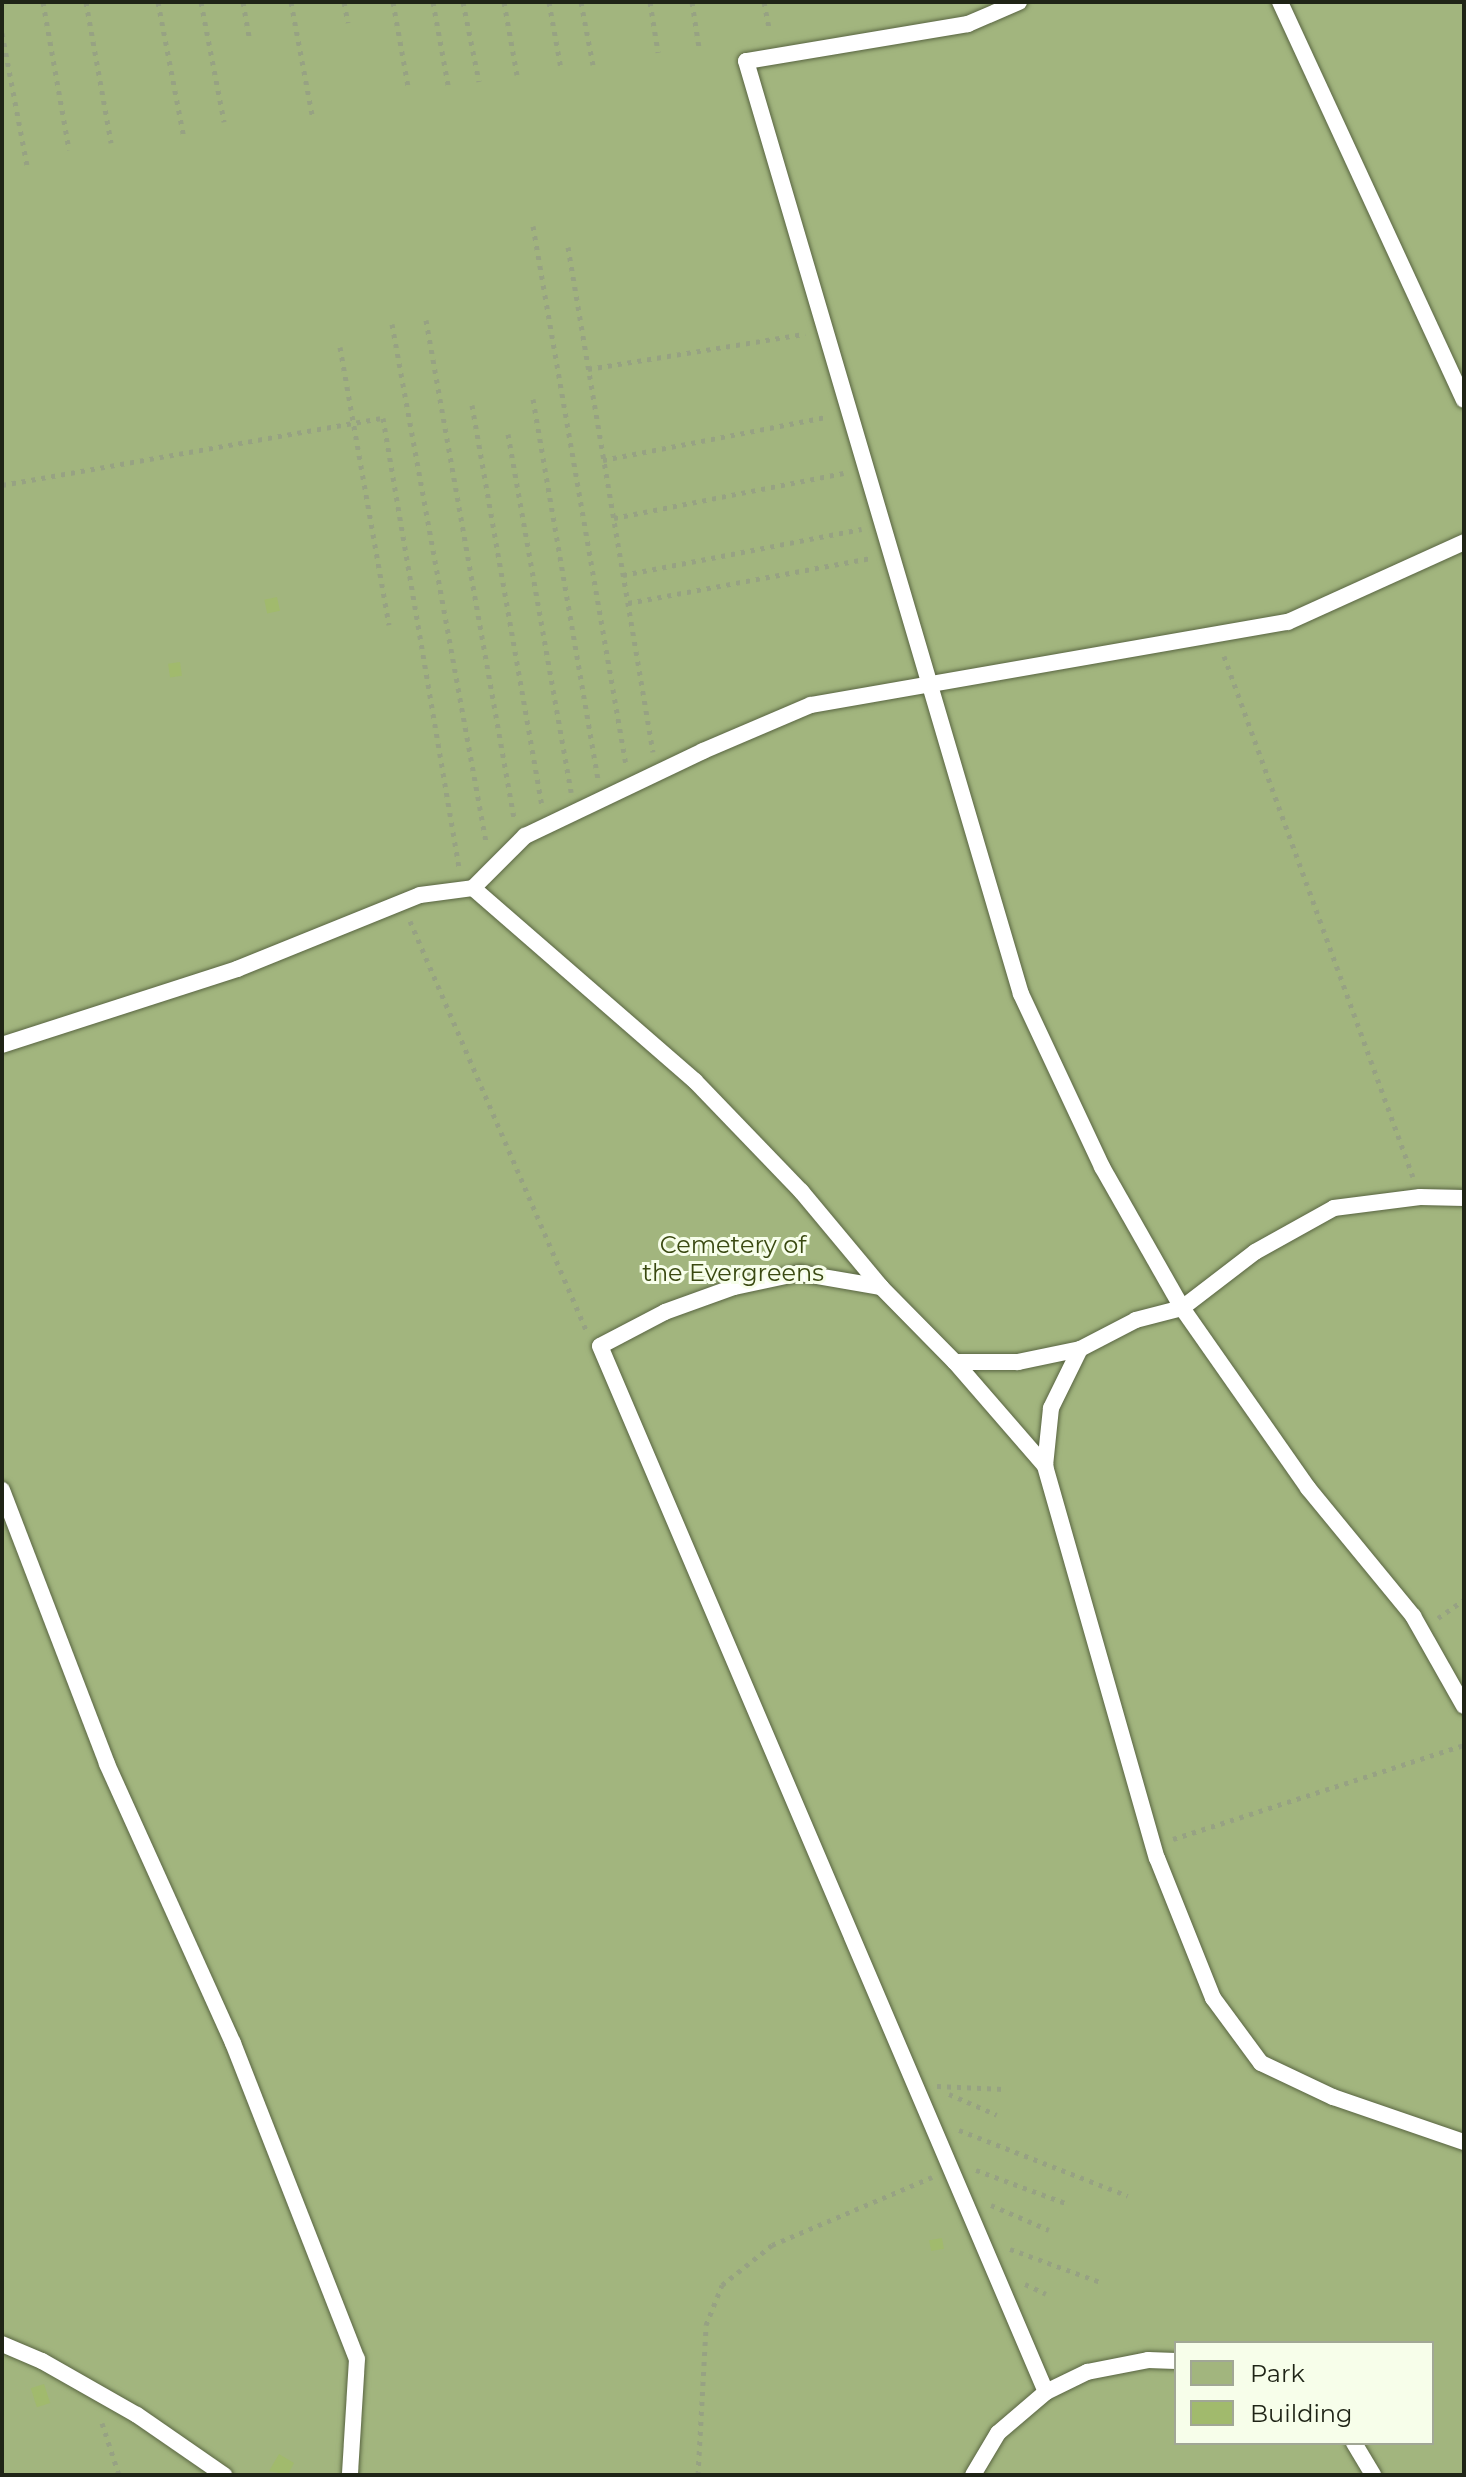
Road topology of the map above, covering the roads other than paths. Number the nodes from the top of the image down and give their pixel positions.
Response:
1 (1019, 2) edge
2 (1280, 2) edge
3 (1464, 400) edge
4 (1464, 542) edge
5 (932, 686) junction
6 (468, 888) junction
7 (2, 1045) edge
8 (1464, 1198) edge
9 (881, 1287) junction
10 (1182, 1308) junction
11 (1080, 1349) junction
12 (955, 1362) junction
13 (1045, 1466) junction
14 (2, 1490) edge
15 (1464, 1706) edge
16 (1464, 2142) edge
17 (2, 2344) edge
18 (1174, 2361) edge
19 (1046, 2392) junction
20 (1355, 2445) edge
21 (224, 2475) edge
22 (350, 2475) edge
23 (973, 2475) edge
24 (1373, 2475) edge

1 - 5 lane
2 - 3 lane
4 - 5 lane
5 - 6 lane
5 - 10 lane
6 - 7 lane
6 - 9 lane
8 - 10 lane
9 - 12 lane
9 - 19 lane
10 - 11 lane
10 - 15 lane
11 - 12 lane
11 - 13 lane
12 - 13 lane
13 - 16 lane
14 - 22 lane
17 - 21 lane
18 - 19 lane
19 - 23 lane
20 - 24 lane

